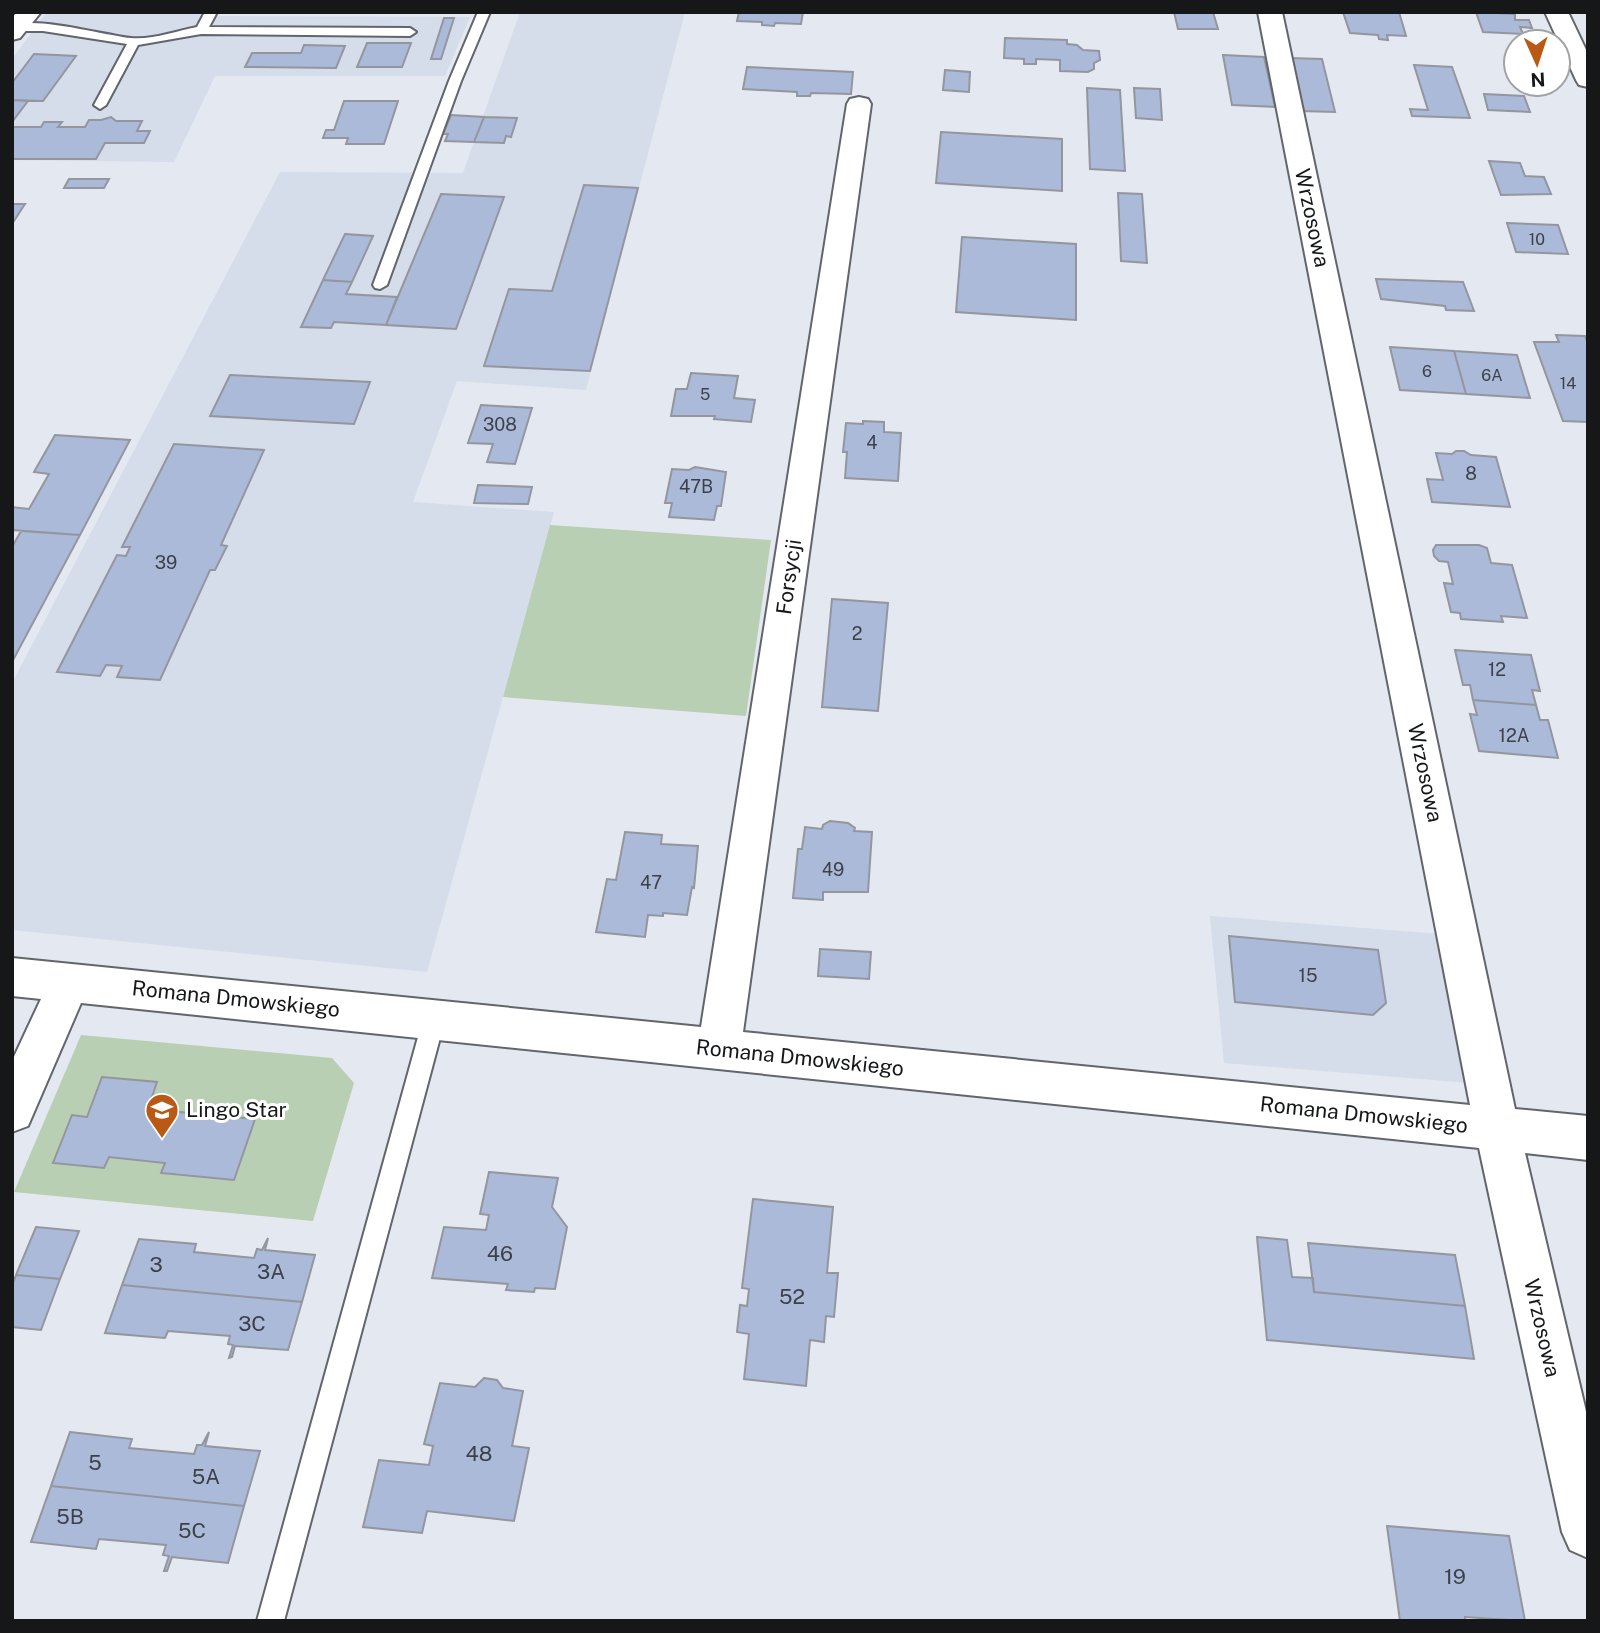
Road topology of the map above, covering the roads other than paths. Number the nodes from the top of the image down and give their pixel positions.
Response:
1 (211, 12) edge
2 (484, 12) edge
3 (1270, 12) edge
4 (1556, 12) edge
5 (20, 24) edge
6 (201, 30) junction
7 (410, 32) dead end
8 (134, 42) junction
9 (1588, 80) edge
10 (859, 104) dead end
11 (100, 105) dead end
12 (380, 285) dead end
13 (12, 977) edge
14 (69, 983) junction
15 (434, 1019) junction
16 (719, 1050) junction
17 (12, 1111) edge
18 (1497, 1128) junction
19 (1588, 1138) edge
20 (1588, 1532) edge
21 (270, 1621) edge

1 - 6 lane
2 - 12 lane
3 - 18 street, Wrzosowa
4 - 9 street
5 - 8 lane
6 - 7 lane
6 - 8 lane
8 - 11 lane
10 - 16 street, Forsycji
13 - 14 street, Romana Dmowskiego
14 - 15 street, Romana Dmowskiego
14 - 17 street
15 - 16 street, Romana Dmowskiego
15 - 21 lane
16 - 18 street, Romana Dmowskiego
18 - 19 street, Romana Dmowskiego
18 - 20 street, Wrzosowa

